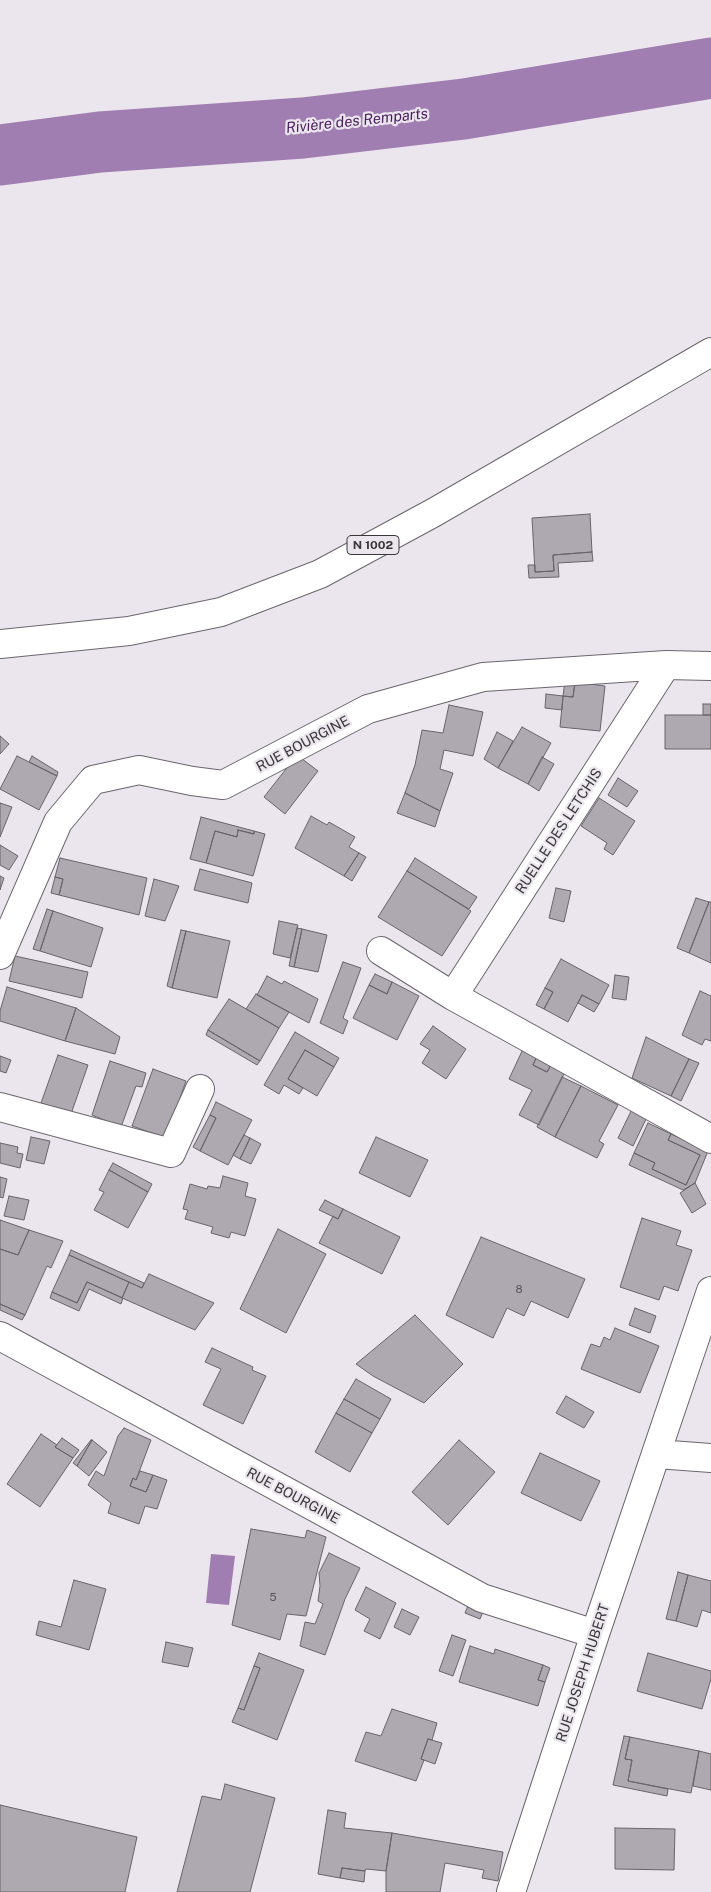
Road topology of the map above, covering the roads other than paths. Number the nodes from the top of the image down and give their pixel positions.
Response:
1 (711, 352) edge
2 (0, 644) edge
3 (666, 665) junction
4 (711, 666) edge
5 (381, 951) dead end
6 (0, 955) edge
7 (453, 996) junction
8 (200, 1088) dead end
9 (0, 1107) edge
10 (711, 1139) edge
11 (711, 1291) edge
12 (0, 1336) edge
13 (657, 1454) junction
14 (711, 1458) edge
15 (595, 1634) junction
16 (511, 1892) edge

1 - 2 street, N 1002
3 - 4 street, RUE BOURGINE
3 - 6 street, RUE BOURGINE
3 - 7 street, RUELLE DES LETCHIS
5 - 7 street
7 - 10 street
8 - 9 street
11 - 13 street, RUE JOSEPH HUBERT
12 - 15 street, RUE BOURGINE
13 - 14 street
13 - 15 street, RUE JOSEPH HUBERT
15 - 16 street, RUE JOSEPH HUBERT

